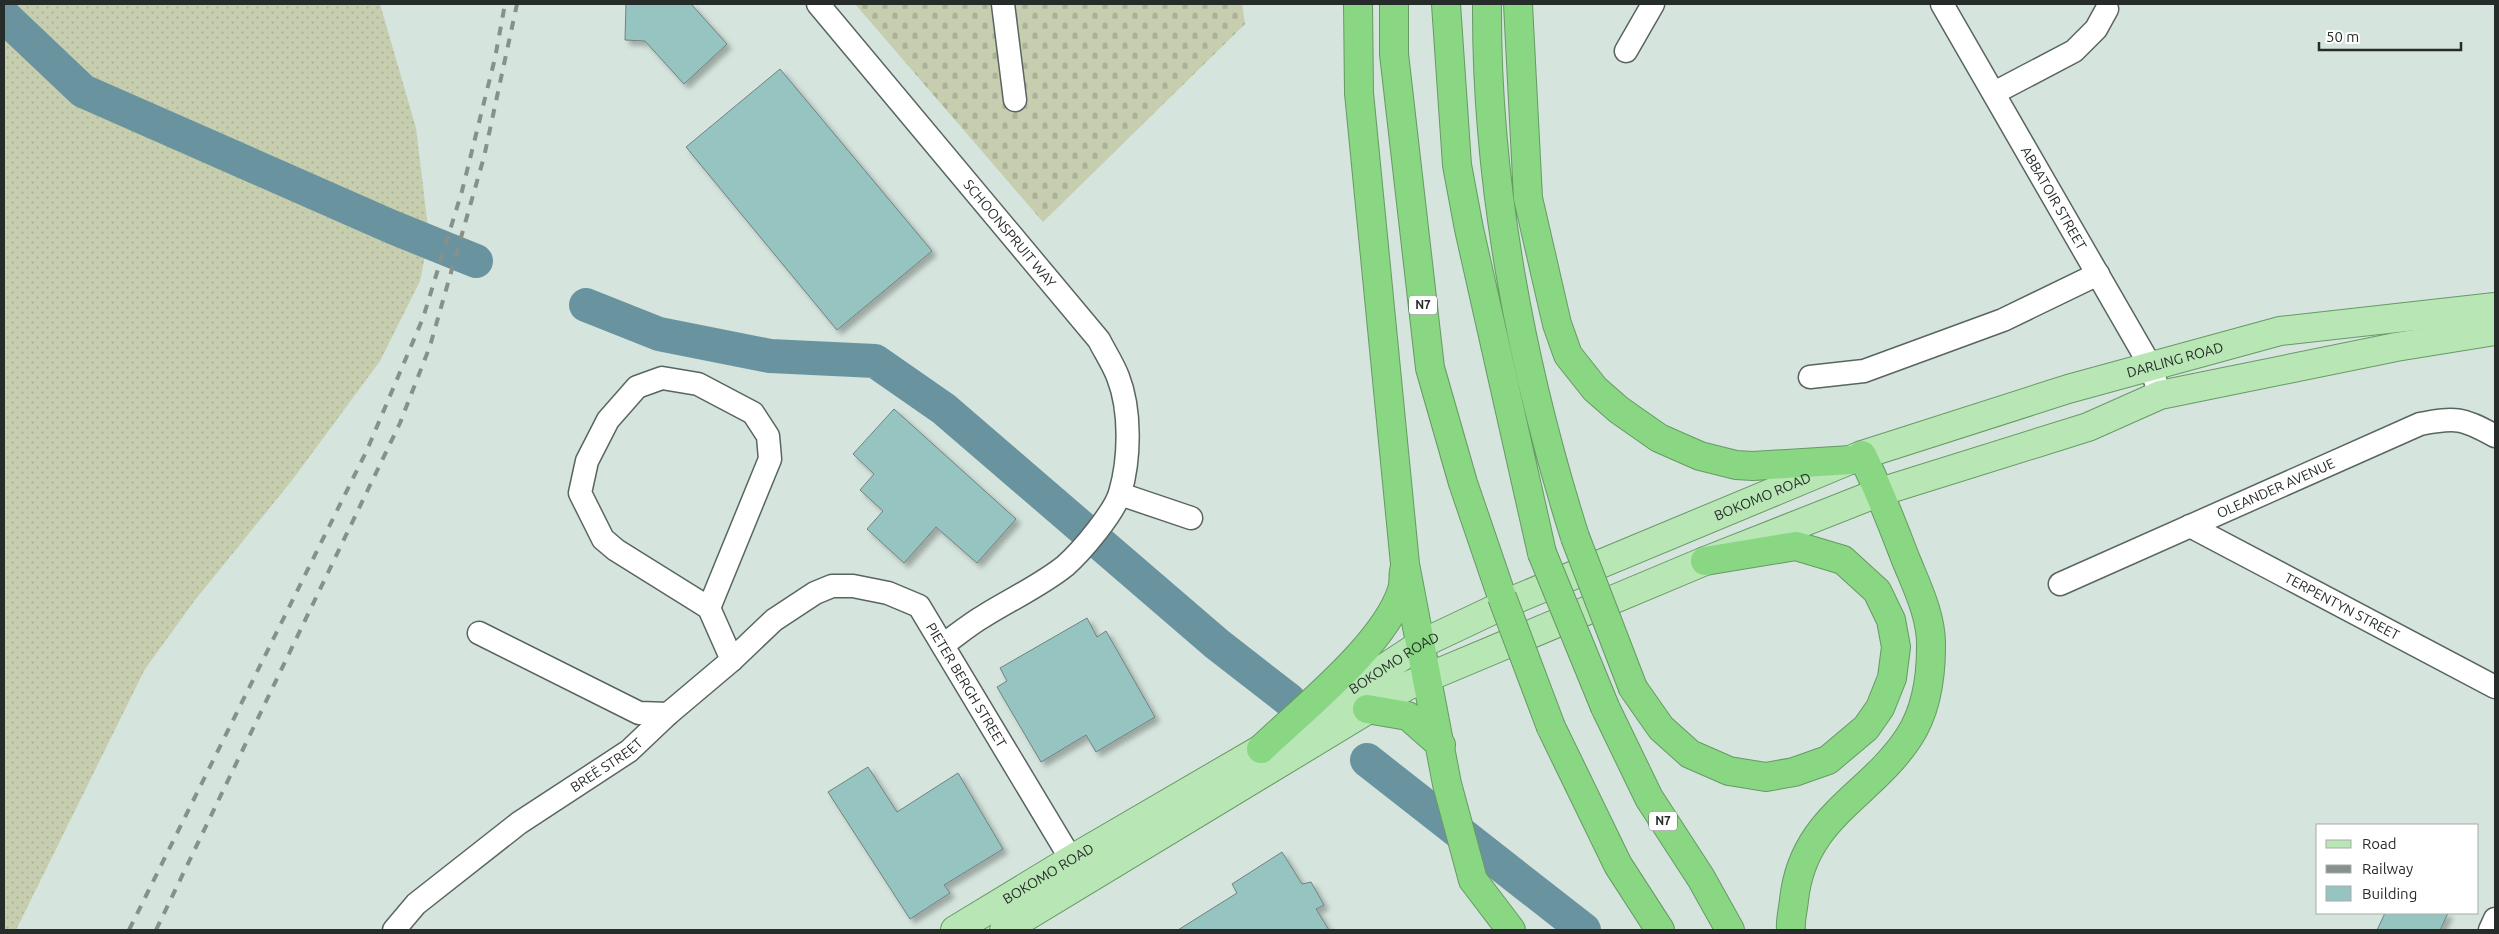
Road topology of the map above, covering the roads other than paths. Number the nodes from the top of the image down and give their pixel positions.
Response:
1 (818, 4) edge
2 (1003, 4) edge
3 (1358, 4) edge
4 (1394, 4) edge
5 (1446, 4) edge
6 (1487, 4) edge
7 (1518, 4) edge
8 (1654, 4) edge
9 (1942, 4) edge
10 (2106, 8) dead end
11 (1626, 50) dead end
12 (1994, 93) junction
13 (1015, 100) dead end
14 (2098, 274) junction
15 (2495, 307) edge
16 (2495, 331) edge
17 (2150, 365) junction
18 (1810, 377) dead end
19 (2160, 396) junction
20 (2495, 436) edge
21 (1857, 458) junction
22 (1880, 492) junction
23 (1120, 494) junction
24 (1191, 518) dead end
25 (2190, 526) junction
26 (1705, 561) junction
27 (1405, 564) junction
28 (2060, 584) dead end
29 (815, 593) joint
30 (709, 608) junction
31 (479, 634) dead end
32 (943, 644) junction
33 (1421, 644) junction
34 (732, 660) junction
35 (1428, 676) junction
36 (2495, 688) edge
37 (1367, 709) junction
38 (668, 714) junction
39 (1441, 745) junction
40 (1262, 749) junction
41 (1072, 858) junction
42 (1084, 882) junction
43 (2495, 919) edge
44 (394, 930) edge
45 (955, 930) edge
46 (1004, 930) edge
47 (1511, 930) edge
48 (1660, 930) edge
49 (1730, 930) edge
50 (1791, 930) edge
51 (2490, 930) edge

1 - 23 street, SCHOONSPRUIT WAY
2 - 13 street
3 - 27 highway
4 - 48 highway, N7, bridge
5 - 49 highway, N7, bridge
6 - 26 highway, bridge
7 - 21 highway
8 - 11 street
9 - 12 street, ABBATOIR STREET
10 - 12 street
12 - 14 street, ABBATOIR STREET
14 - 17 street, ABBATOIR STREET
14 - 18 street
15 - 17 main road, DARLING ROAD
16 - 19 main road
17 - 19 street, ABBATOIR STREET
17 - 21 main road, DARLING ROAD
19 - 22 main road
20 - 25 street, OLEANDER AVENUE
21 - 22 highway
21 - 33 main road, BOKOMO ROAD
22 - 26 main road, BOKOMO ROAD
22 - 50 highway
23 - 24 street
23 - 32 street, SCHOONSPRUIT WAY
25 - 28 street, OLEANDER AVENUE
25 - 36 street, TERPENTYN STREET
26 - 35 main road, BOKOMO ROAD
27 - 33 highway
27 - 40 highway
29 - 32 street, PIETER BERGH STREET
29 - 34 street, BREË STREET
30 - 30 street
30 - 34 street
31 - 38 street
32 - 41 street, PIETER BERGH STREET
33 - 35 highway
33 - 40 main road, BOKOMO ROAD
34 - 38 street, BREË STREET
35 - 37 main road, BOKOMO ROAD
35 - 39 highway
37 - 39 highway
37 - 42 main road, BOKOMO ROAD
38 - 44 street, BREË STREET
39 - 47 highway
40 - 41 main road, BOKOMO ROAD
41 - 42 street, PIETER BERGH STREET
41 - 45 main road, BOKOMO ROAD
42 - 46 main road, BOKOMO ROAD
43 - 51 street

